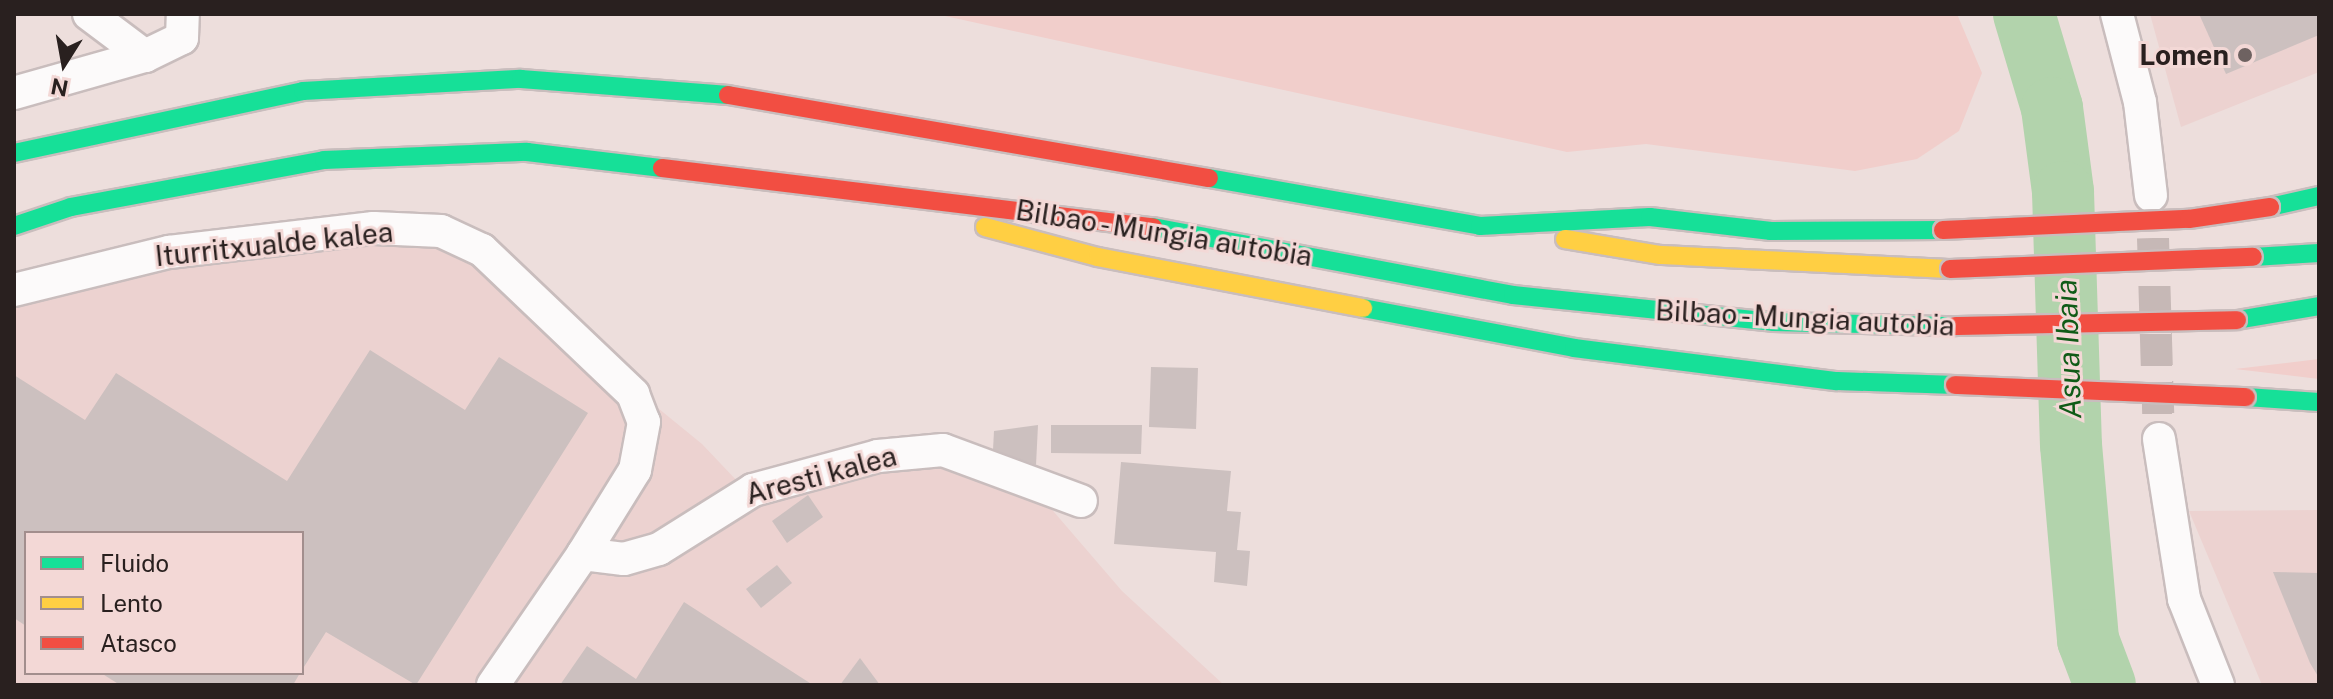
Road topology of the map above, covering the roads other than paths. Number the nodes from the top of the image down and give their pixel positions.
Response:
1 (89, 14) edge
2 (183, 14) edge
3 (2117, 14) edge
4 (145, 56) junction
5 (14, 93) edge
6 (14, 153) edge
7 (840, 188) junction
8 (2151, 195) dead end
9 (2319, 196) edge
10 (14, 226) edge
11 (1480, 226) junction
12 (2319, 253) edge
13 (14, 290) edge
14 (2319, 306) edge
15 (2237, 320) junction
16 (2319, 330) edge
17 (2319, 402) edge
18 (2159, 439) tunnel mouth
19 (1081, 501) dead end
20 (583, 554) junction
21 (493, 685) edge
22 (2218, 685) edge

1 - 4 street
2 - 4 street
3 - 8 street
4 - 5 street
6 - 11 highway
7 - 10 highway, Bilbao - Mungia autobia
7 - 15 highway, Bilbao - Mungia autobia, bridge
7 - 17 highway, bridge
9 - 11 highway, bridge
11 - 12 highway, Bilbao - Mungia autobia, bridge
13 - 20 street, Iturritxualde kalea
14 - 15 highway, Bilbao - Mungia autobia
15 - 16 highway
18 - 22 street
19 - 20 street, Aresti kalea
20 - 21 street

